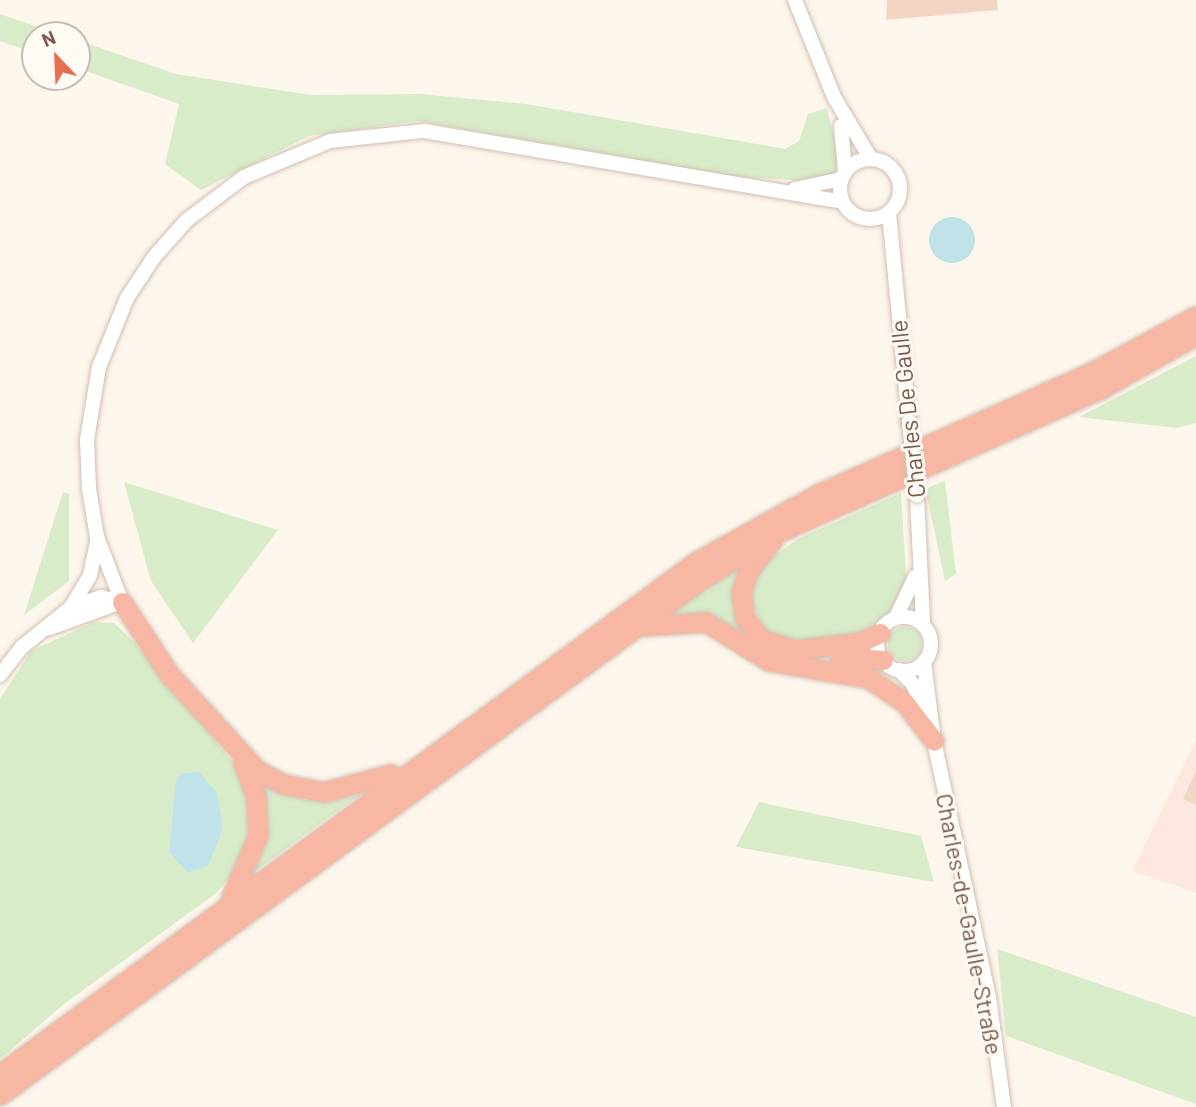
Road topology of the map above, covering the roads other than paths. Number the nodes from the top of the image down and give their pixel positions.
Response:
1 (794, 0) edge
2 (834, 97) junction
3 (871, 159) junction
4 (843, 175) junction
5 (759, 191) junction
6 (842, 202) junction
7 (890, 213) junction
8 (868, 220) junction
9 (892, 270) junction
10 (1196, 316) edge
11 (1196, 335) edge
12 (779, 532) junction
13 (97, 537) junction
14 (920, 548) junction
15 (122, 602) junction
16 (70, 608) junction
17 (895, 619) junction
18 (923, 625) junction
19 (631, 628) junction
20 (42, 630) junction
21 (880, 633) junction
22 (924, 662) junction
23 (794, 665) junction
24 (891, 665) junction
25 (0, 675) edge
26 (934, 741) junction
27 (237, 753) junction
28 (423, 760) junction
29 (228, 904) junction
30 (0, 1074) edge
31 (0, 1095) edge
32 (1004, 1107) edge

1 - 2 street
2 - 3 street
2 - 4 street
3 - 4 street
3 - 7 street
4 - 5 street
4 - 6 street
5 - 6 street
5 - 13 street
6 - 8 street
7 - 8 street
7 - 9 street, Charles De Gaulle
8 - 9 street, Charles De Gaulle
9 - 14 street, Charles De Gaulle, bridge
10 - 28 highway
11 - 12 highway
12 - 19 highway
12 - 21 highway
13 - 15 street
13 - 16 street
14 - 17 street, Charles De Gaulle
14 - 18 street, Charles De Gaulle
15 - 16 street
15 - 20 street
15 - 27 highway
16 - 20 street
17 - 18 street
17 - 21 street
18 - 22 street
19 - 23 highway
19 - 31 highway
20 - 25 street
21 - 24 street
22 - 24 street
22 - 26 street, Charles-de-Gaulle-Straße
23 - 24 highway
23 - 26 highway
24 - 26 street, Charles-de-Gaulle-Straße
26 - 32 street, Charles-de-Gaulle-Straße
27 - 28 highway
27 - 29 highway
28 - 29 highway
29 - 30 highway

